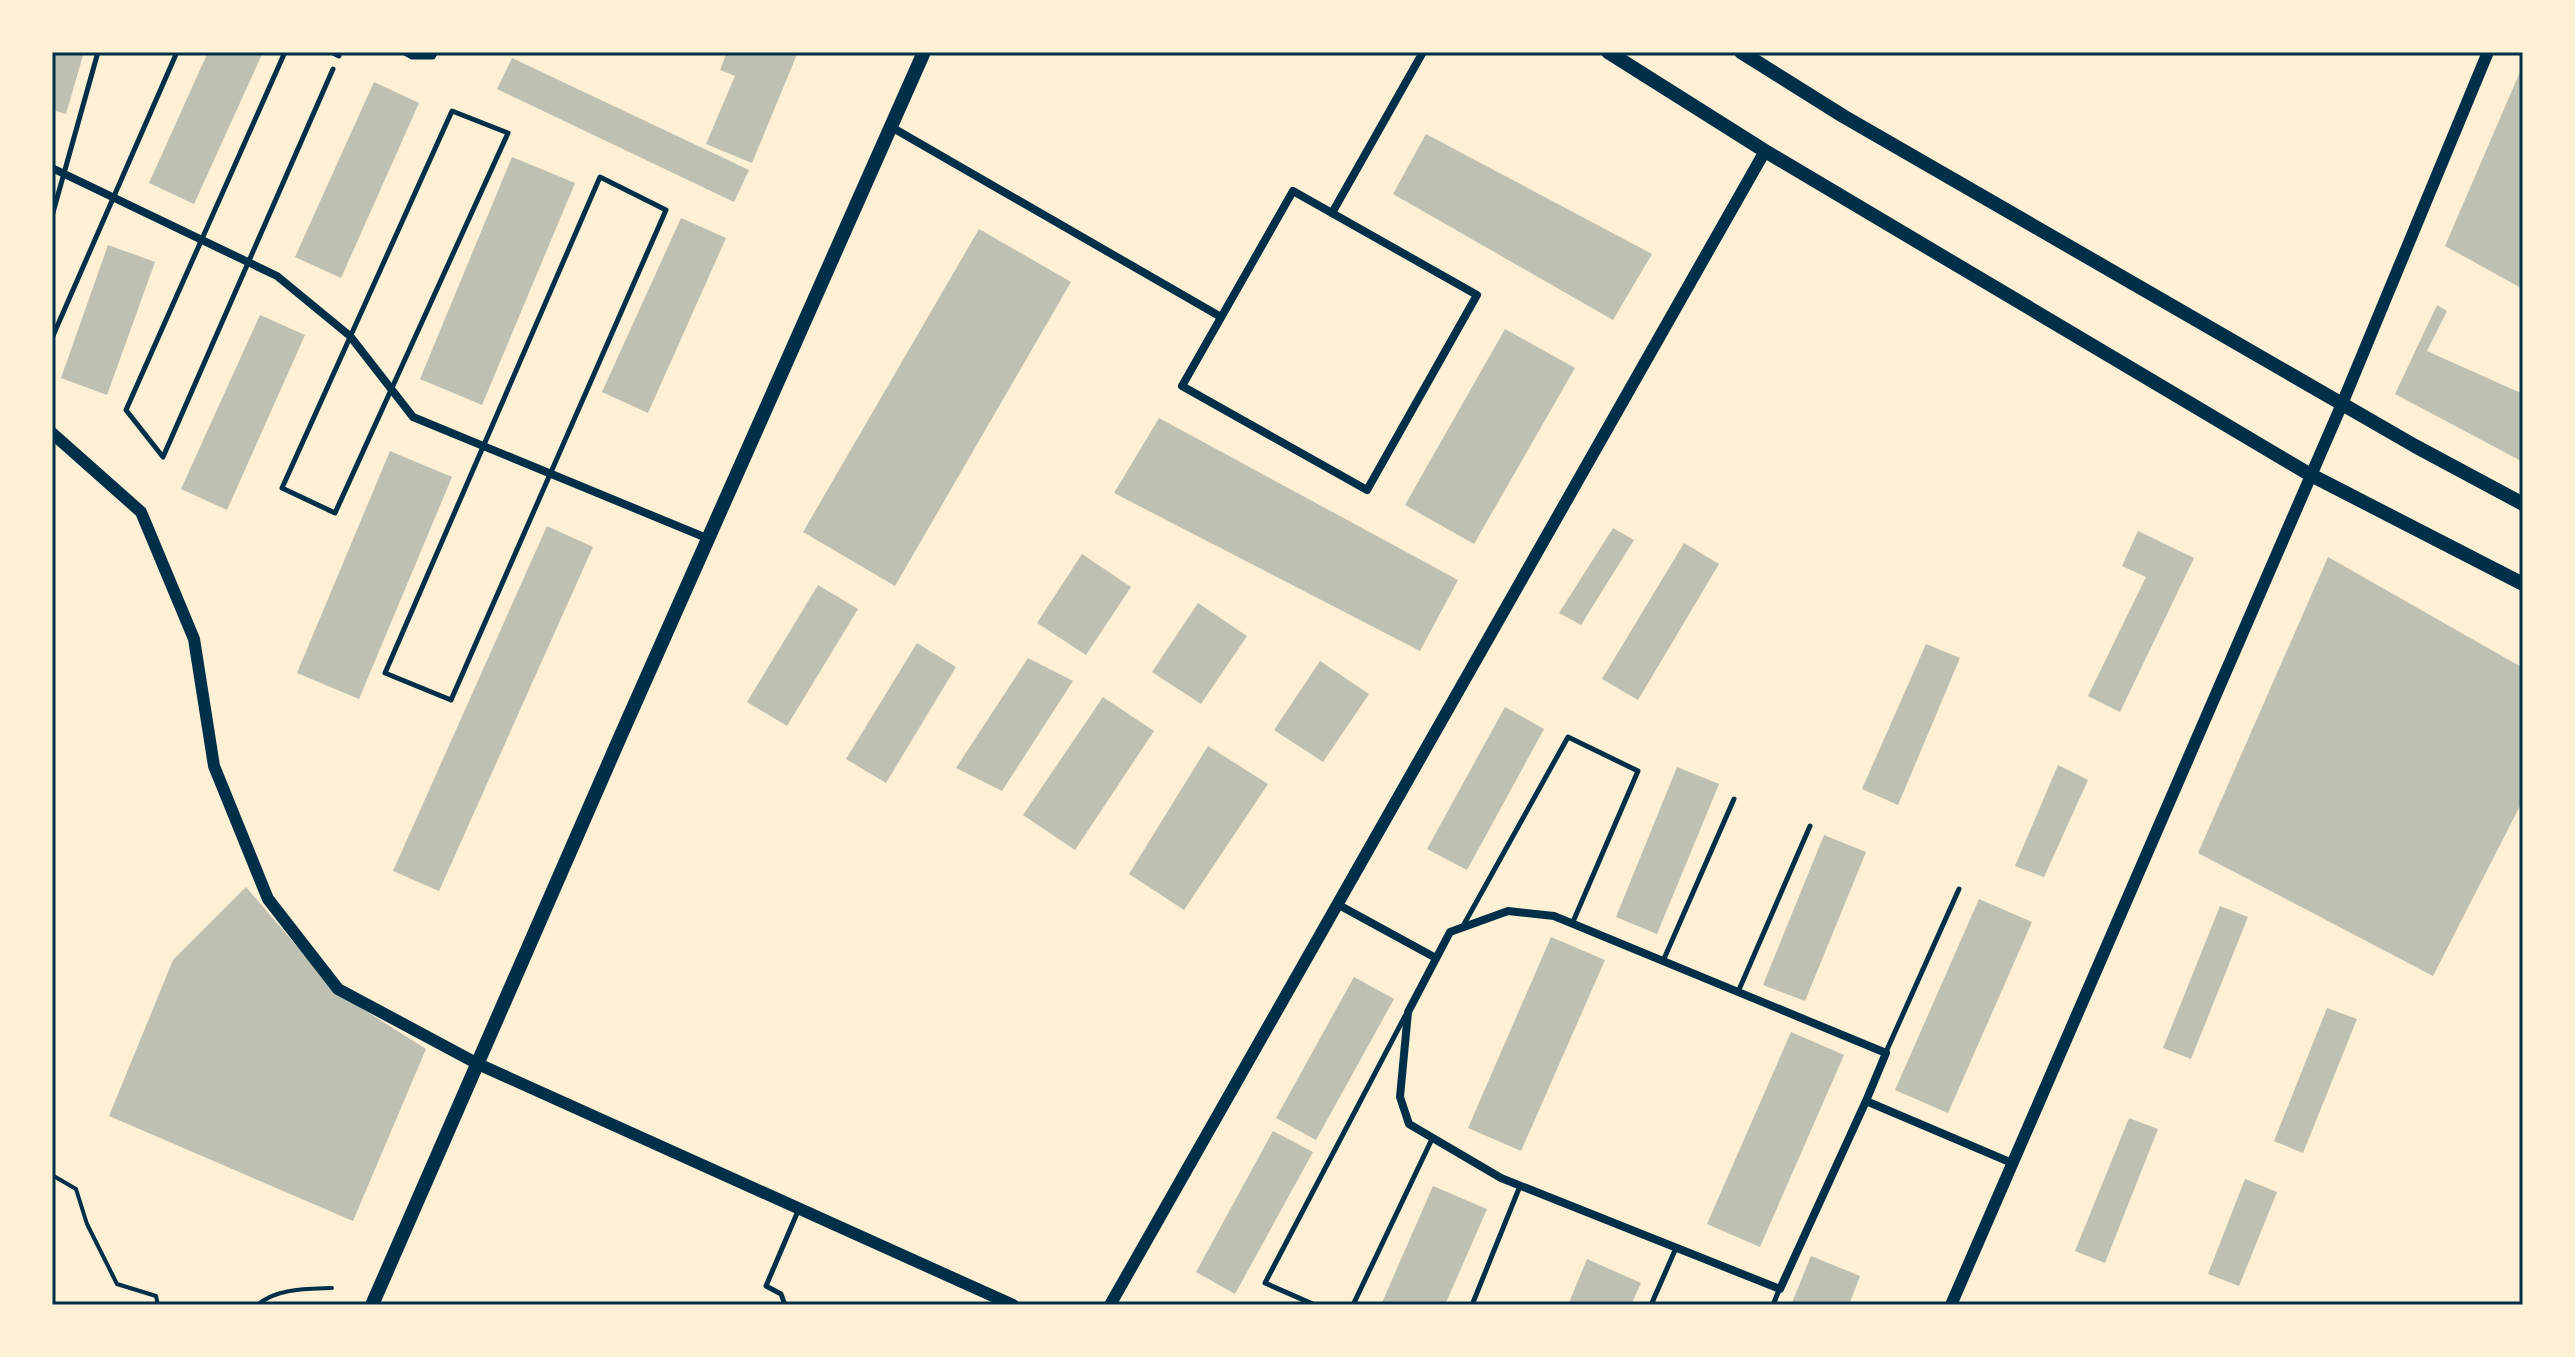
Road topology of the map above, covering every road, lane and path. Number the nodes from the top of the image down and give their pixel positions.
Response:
1 (98, 52) edge
2 (177, 52) edge
3 (285, 52) edge
4 (331, 52) edge
5 (403, 52) edge
6 (436, 52) edge
7 (924, 52) edge
8 (1423, 52) edge
9 (1608, 52) edge
10 (1741, 52) edge
11 (2488, 52) edge
12 (339, 56) dead end
13 (333, 69) dead end
14 (893, 128) junction
15 (1765, 151) junction
16 (52, 168) edge
17 (64, 174) junction
18 (113, 198) junction
19 (1332, 213) junction
20 (52, 216) edge
21 (202, 239) junction
22 (248, 261) junction
23 (1221, 317) junction
24 (350, 336) junction
25 (52, 338) edge
26 (392, 390) junction
27 (2342, 404) junction
28 (52, 433) edge
29 (483, 447) junction
30 (550, 474) junction
31 (2309, 474) junction
32 (2523, 504) edge
33 (709, 539) junction
34 (2523, 584) edge
35 (1734, 799) dead end
36 (1810, 826) dead end
37 (1959, 889) dead end
38 (1337, 904) junction
39 (1572, 924) junction
40 (1462, 927) junction
41 (1434, 957) junction
42 (1663, 961) junction
43 (1738, 992) junction
44 (1408, 1012) junction
45 (1886, 1053) junction
46 (478, 1064) junction
47 (1866, 1101) junction
48 (1432, 1139) junction
49 (2012, 1163) junction
50 (52, 1175) edge
51 (1520, 1185) junction
52 (799, 1209) junction
53 (1676, 1247) junction
54 (332, 1288) dead end
55 (1780, 1289) junction
56 (158, 1305) edge
57 (257, 1305) edge
58 (372, 1305) edge
59 (785, 1305) edge
60 (1013, 1305) edge
61 (1110, 1305) edge
62 (1315, 1305) edge
63 (1353, 1305) edge
64 (1472, 1305) edge
65 (1651, 1305) edge
66 (1773, 1305) edge
67 (1951, 1305) edge

1 - 17 lane
2 - 18 lane
3 - 21 lane
4 - 12 lane
5 - 6 lane
7 - 14 main road
8 - 19 street
9 - 15 main road
10 - 27 main road
11 - 27 street
13 - 22 lane
14 - 23 street
14 - 33 main road
15 - 31 main road
15 - 38 street
16 - 17 street
17 - 18 street
17 - 20 lane
18 - 21 street
18 - 25 lane
19 - 23 street
19 - 23 street
21 - 22 street
21 - 22 lane
22 - 24 street
24 - 26 street
24 - 26 lane
24 - 26 lane
26 - 29 street
27 - 31 street
27 - 32 main road
28 - 46 street
29 - 30 street
29 - 30 lane
29 - 30 lane
30 - 33 street
31 - 34 main road
31 - 49 street
33 - 46 main road
35 - 42 lane
36 - 43 lane
37 - 45 lane
38 - 41 street
38 - 61 street
39 - 40 street
39 - 40 lane
39 - 42 street
40 - 41 street
41 - 44 street
42 - 43 street
43 - 45 street
44 - 48 street
44 - 62 lane
45 - 47 street
46 - 52 street
46 - 58 main road
47 - 49 street
47 - 55 street
48 - 51 street
48 - 63 lane
49 - 67 street
50 - 56 path
51 - 53 street
51 - 64 lane
52 - 59 lane
52 - 60 street
53 - 55 street
53 - 65 lane
54 - 57 path
55 - 66 lane

